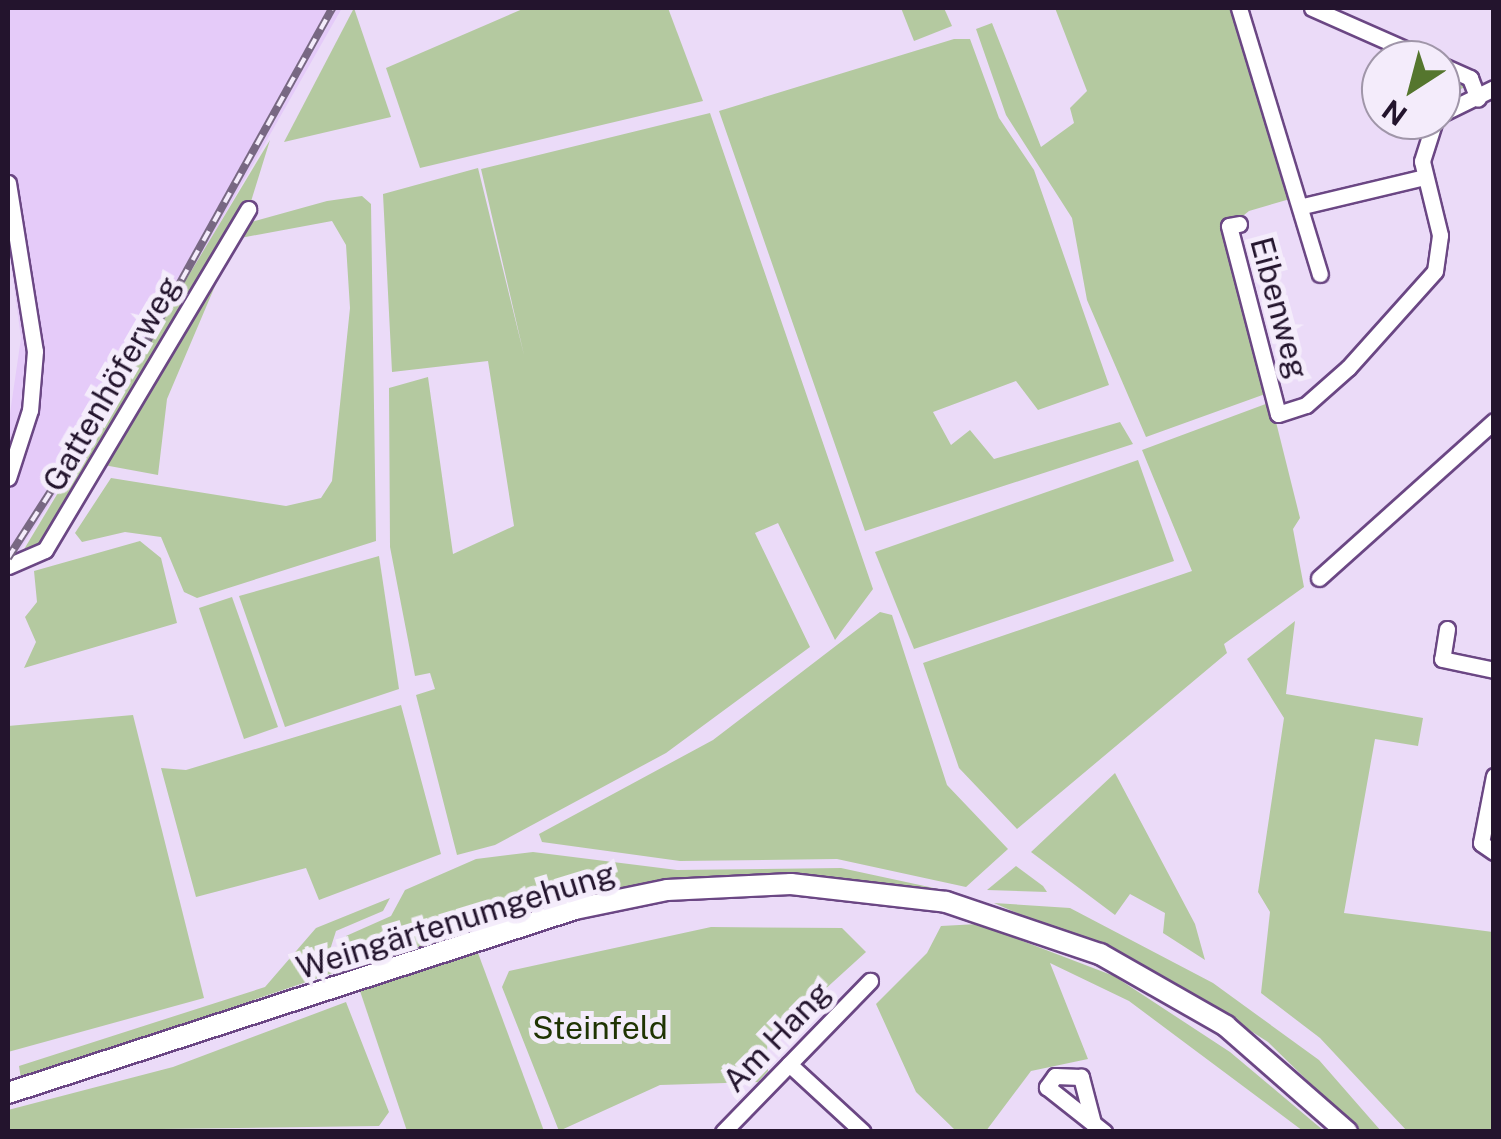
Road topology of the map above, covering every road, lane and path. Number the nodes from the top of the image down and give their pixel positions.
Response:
1 (1239, 8) edge
2 (1312, 8) edge
3 (1385, 40) edge
4 (1461, 74) edge
5 (1494, 88) edge
6 (1486, 101) edge
7 (1461, 108) edge
8 (1425, 140) edge
9 (1425, 177) junction
10 (8, 184) edge
11 (1303, 206) junction
12 (248, 209) dead end
13 (1239, 224) dead end
14 (1320, 274) dead end
15 (1494, 421) edge
16 (8, 478) edge
17 (8, 566) edge
18 (1319, 578) dead end
19 (1448, 629) dead end
20 (1494, 670) edge
21 (1494, 776) edge
22 (1494, 852) edge
23 (870, 981) dead end
24 (789, 1064) junction
25 (8, 1093) edge
26 (723, 1132) edge
27 (863, 1132) edge
28 (1347, 1132) edge

1 - 11 street, Eibenweg
2 - 3 street
4 - 6 street
5 - 6 street
6 - 7 street
8 - 9 street
9 - 11 street, Eibenweg
9 - 13 street, Eibenweg
10 - 16 street
11 - 14 street, Eibenweg
12 - 17 street, Gattenhöferweg
15 - 18 street
19 - 20 street
21 - 22 street
23 - 24 street, Am Hang
24 - 26 street, Am Hang
24 - 27 street
25 - 28 main road, Weingärtenumgehung

